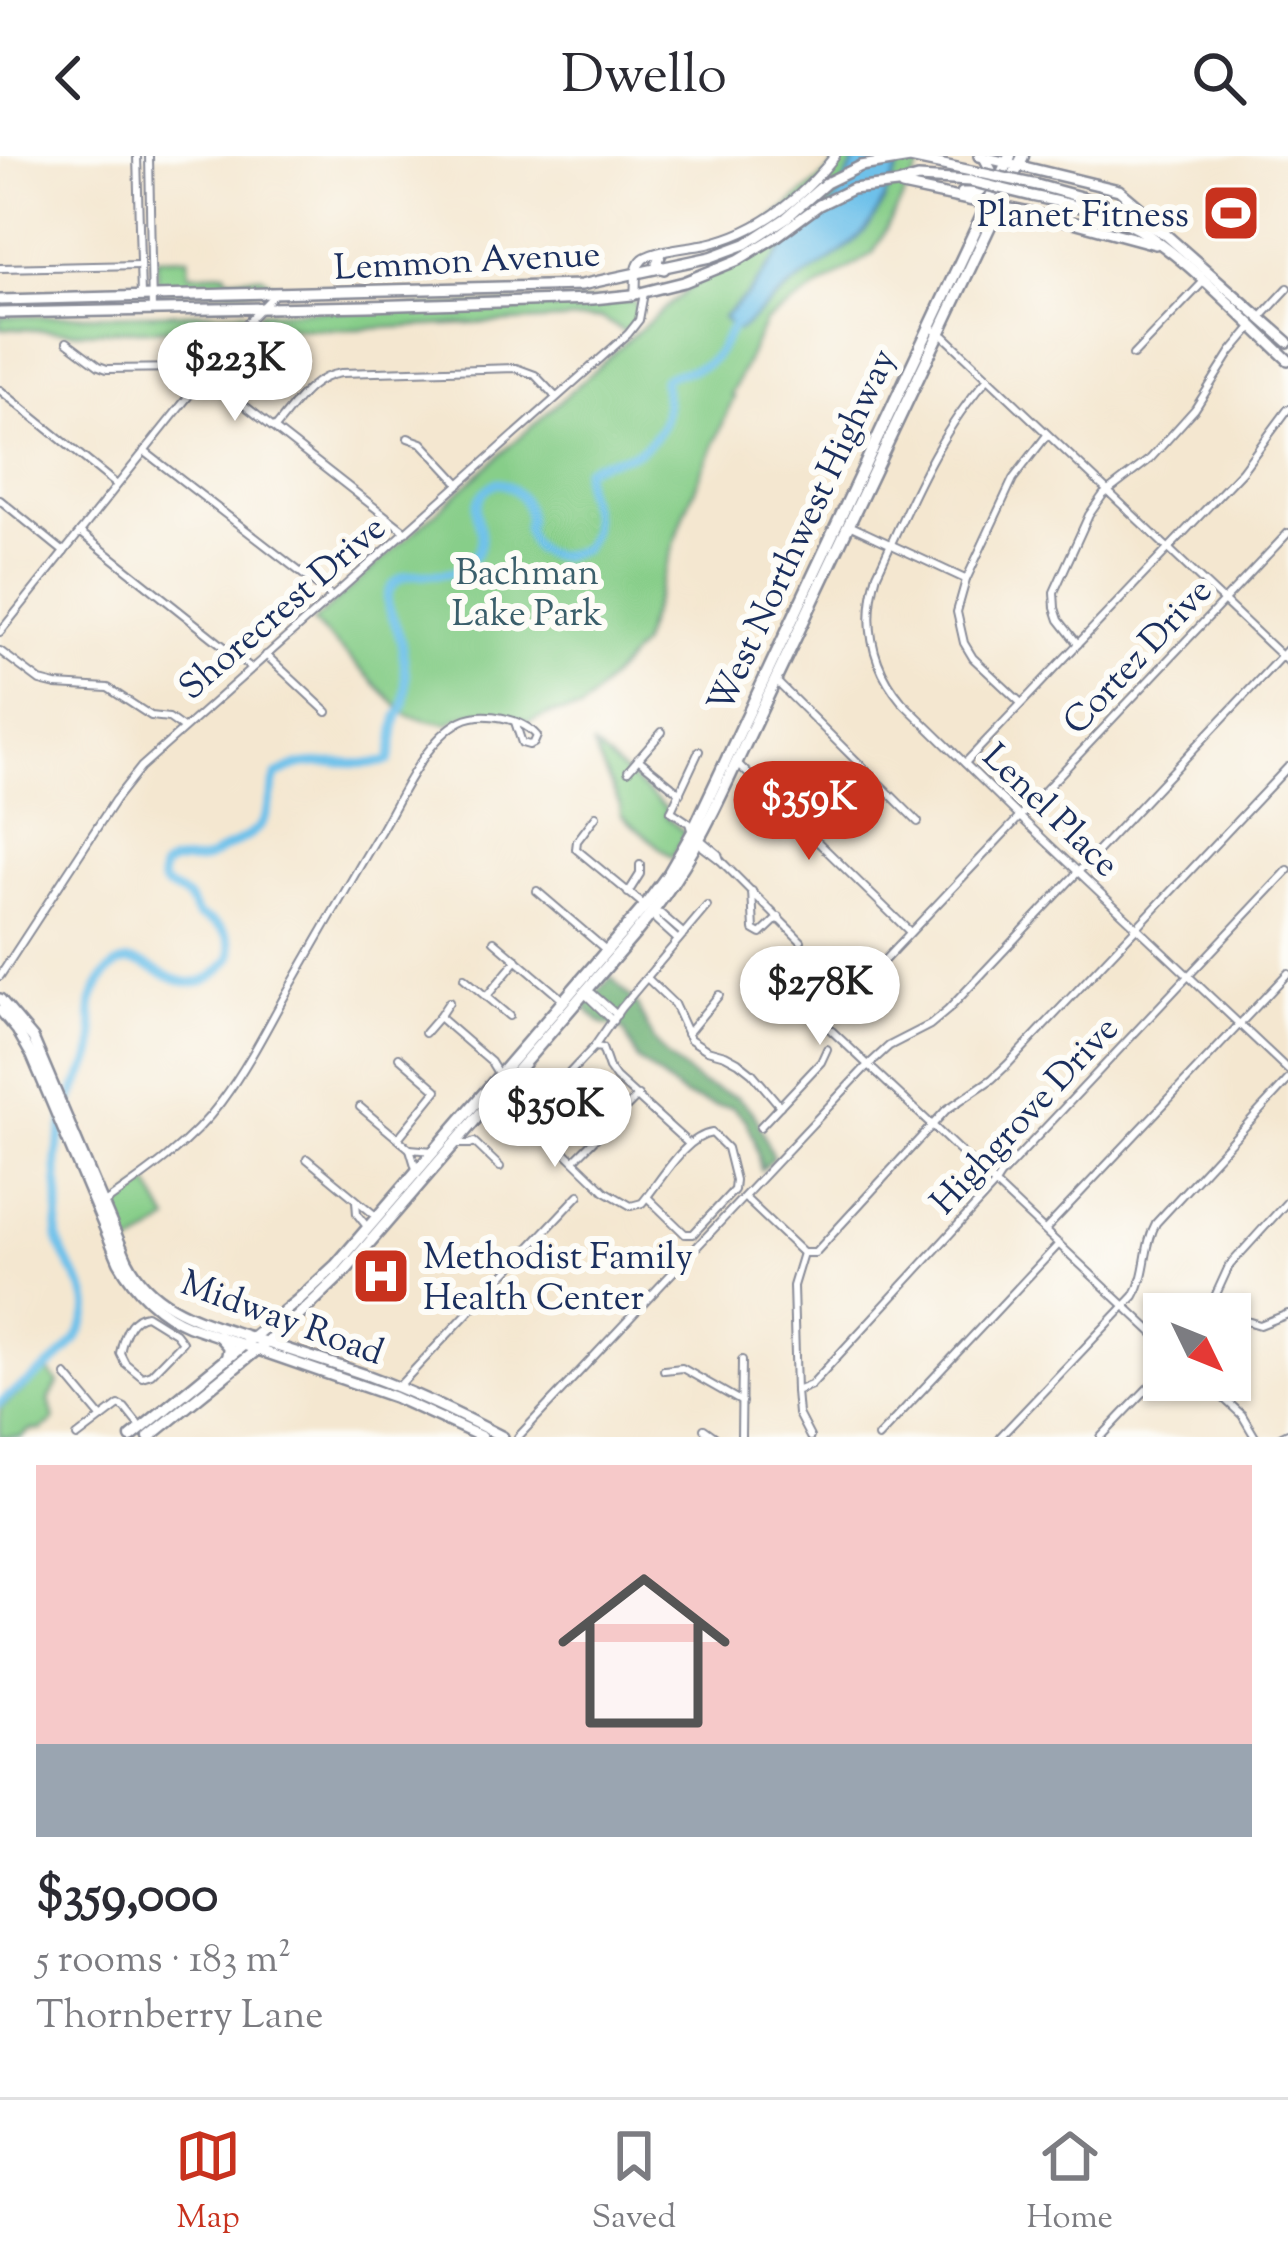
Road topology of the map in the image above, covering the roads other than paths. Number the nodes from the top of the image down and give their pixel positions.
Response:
1 (137, 156) edge
2 (148, 156) edge
3 (835, 156) edge
4 (981, 156) edge
5 (910, 157) edge
6 (1015, 160) edge
7 (1060, 174) junction
8 (138, 177) junction
9 (149, 177) junction
10 (973, 177) junction
11 (896, 184) junction
12 (1035, 191) junction
13 (951, 194) junction
14 (993, 204) junction
15 (1028, 213) junction
16 (1172, 239) junction
17 (1158, 244) junction
18 (661, 254) junction
19 (151, 264) junction
20 (140, 265) junction
21 (0, 268) edge
22 (664, 269) junction
23 (639, 274) junction
24 (1208, 276) junction
25 (1288, 288) edge
26 (367, 293) junction
27 (640, 293) junction
28 (275, 294) junction
29 (0, 300) edge
30 (146, 304) junction
31 (368, 306) junction
32 (261, 307) junction
33 (0, 313) edge
34 (1261, 317) junction
35 (1252, 327) junction
36 (934, 330) junction
37 (1288, 341) edge
38 (68, 343) dead end
39 (1133, 355) dead end
40 (1288, 360) edge
41 (206, 374) junction
42 (988, 378) junction
43 (0, 390) edge
44 (556, 398) junction
45 (1288, 409) edge
46 (275, 428) junction
47 (1047, 435) junction
48 (408, 439) dead end
49 (144, 451) junction
50 (460, 484) junction
51 (117, 485) junction
52 (1107, 491) junction
53 (0, 500) edge
54 (844, 522) junction
55 (80, 532) junction
56 (406, 532) junction
57 (1288, 532) edge
58 (891, 545) junction
59 (1168, 549) junction
60 (64, 552) junction
61 (818, 578) junction
62 (966, 580) junction
63 (332, 597) junction
64 (1224, 602) junction
65 (0, 611) edge
66 (10, 620) junction
67 (0, 632) edge
68 (1078, 644) junction
69 (0, 651) edge
70 (266, 655) junction
71 (1286, 656) edge
72 (250, 668) junction
73 (771, 677) junction
74 (1021, 704) junction
75 (327, 712) dead end
76 (515, 722) dead end
77 (183, 728) junction
78 (662, 732) dead end
79 (699, 751) dead end
80 (638, 759) junction
81 (732, 760) junction
82 (965, 763) junction
83 (1288, 767) edge
84 (628, 771) dead end
85 (680, 794) junction
86 (596, 816) dead end
87 (1020, 817) junction
88 (918, 822) dead end
89 (696, 836) junction
90 (640, 865) dead end
91 (1288, 870) edge
92 (1078, 872) junction
93 (537, 891) dead end
94 (752, 891) junction
95 (628, 893) junction
96 (707, 906) dead end
97 (649, 909) junction
98 (779, 917) junction
99 (1136, 928) junction
100 (911, 933) junction
101 (682, 938) junction
102 (494, 941) dead end
103 (801, 941) dead end
104 (606, 950) junction
105 (517, 961) junction
106 (1288, 973) edge
107 (0, 976) edge
108 (1188, 976) junction
109 (464, 978) dead end
110 (646, 978) junction
111 (580, 988) junction
112 (718, 995) dead end
113 (486, 997) junction
114 (0, 999) edge
115 (563, 1000) junction
116 (799, 1000) dead end
117 (449, 1002) dead end
118 (0, 1010) edge
119 (509, 1016) dead end
120 (439, 1017) junction
121 (615, 1018) junction
122 (824, 1024) junction
123 (1240, 1025) junction
124 (425, 1034) dead end
125 (687, 1034) junction
126 (594, 1047) junction
127 (827, 1049) dead end
128 (399, 1057) dead end
129 (490, 1062) junction
130 (869, 1065) junction
131 (503, 1070) junction
132 (1288, 1070) edge
133 (1288, 1080) edge
134 (638, 1096) junction
135 (509, 1098) dead end
136 (360, 1106) dead end
137 (780, 1106) junction
138 (528, 1117) junction
139 (474, 1120) junction
140 (933, 1124) junction
141 (760, 1127) dead end
142 (398, 1137) junction
143 (474, 1142) junction
144 (453, 1144) junction
145 (690, 1145) junction
146 (410, 1149) junction
147 (433, 1151) junction
148 (77, 1153) junction
149 (307, 1160) dead end
150 (574, 1160) junction
151 (500, 1167) dead end
152 (416, 1171) junction
153 (996, 1183) junction
154 (579, 1196) dead end
155 (647, 1197) junction
156 (745, 1198) junction
157 (356, 1201) junction
158 (1288, 1201) edge
159 (100, 1206) junction
160 (372, 1227) junction
161 (1046, 1230) junction
162 (1059, 1244) junction
163 (803, 1253) junction
164 (345, 1271) junction
165 (1216, 1293) edge
166 (1125, 1306) junction
167 (1288, 1314) edge
168 (163, 1316) junction
169 (1251, 1321) edge
170 (1143, 1323) edge
171 (218, 1336) junction
172 (255, 1343) junction
173 (226, 1360) junction
174 (742, 1360) dead end
175 (664, 1370) dead end
176 (66, 1375) dead end
177 (796, 1391) junction
178 (396, 1392) junction
179 (1143, 1393) edge
180 (1227, 1401) edge
181 (742, 1402) junction
182 (101, 1417) junction
183 (704, 1429) dead end
184 (140, 1434) edge
185 (77, 1437) edge
186 (482, 1437) edge
187 (503, 1437) edge
188 (518, 1437) edge
189 (715, 1437) edge
190 (741, 1437) edge
191 (810, 1437) edge
192 (878, 1437) edge
193 (1000, 1437) edge
194 (1101, 1437) edge
195 (1255, 1437) edge

1 - 8 street
2 - 9 street
3 - 18 street
4 - 6 main road
4 - 13 main road
5 - 10 main road, Lemmon Avenue
5 - 22 main road, Lemmon Avenue
6 - 7 main road
6 - 14 main road, West Northwest Highway
7 - 15 main road
7 - 16 main road
8 - 9 street
8 - 20 street
9 - 19 street
10 - 11 main road, Lemmon Avenue
10 - 12 main road, bridge
11 - 13 main road
11 - 27 main road, Lemmon Avenue
12 - 16 main road
12 - 17 main road
13 - 14 main road
14 - 15 main road
14 - 36 main road, West Northwest Highway
15 - 17 main road
16 - 24 main road
17 - 24 main road
18 - 22 main road
18 - 23 street
19 - 20 street
19 - 30 street
20 - 21 street
20 - 30 street
22 - 23 main road, Lemmon Avenue
23 - 26 main road, Lemmon Avenue
23 - 27 street, Shorecrest Drive
24 - 34 main road
24 - 35 main road
24 - 39 street
25 - 34 street
26 - 28 main road, Lemmon Avenue
26 - 31 main road
27 - 31 main road, Lemmon Avenue
27 - 44 street, Shorecrest Drive
28 - 30 main road, Lemmon Avenue
28 - 32 street
29 - 30 main road, Lemmon Avenue
30 - 32 main road, Lemmon Avenue
30 - 33 main road, Lemmon Avenue
31 - 32 main road, Lemmon Avenue
32 - 41 street
34 - 35 street
34 - 37 main road
35 - 40 main road
35 - 52 street
36 - 42 street
36 - 54 main road, West Northwest Highway
38 - 41 street
41 - 46 street
41 - 49 street
42 - 47 street
42 - 58 street, Lenel Place
43 - 51 street
44 - 46 street
44 - 50 street, Shorecrest Drive
45 - 59 street
46 - 56 street
47 - 52 street
47 - 62 street
48 - 50 street
49 - 51 street
49 - 63 street
50 - 56 street, Shorecrest Drive
51 - 55 street
52 - 59 street
52 - 68 street
53 - 60 street
54 - 58 street
54 - 61 main road, West Northwest Highway
54 - 61 main road, West Northwest Highway
55 - 60 street
55 - 72 street
56 - 63 street, Shorecrest Drive
57 - 64 street, Cortez Drive
58 - 62 street
58 - 82 street, Lenel Place
59 - 64 street
59 - 68 street
60 - 66 street
61 - 73 main road, West Northwest Highway
62 - 74 street
63 - 70 street, Shorecrest Drive
64 - 71 street
64 - 87 street, Cortez Drive
65 - 66 street
66 - 67 street
68 - 74 street
69 - 77 street
70 - 72 street, Shorecrest Drive
70 - 75 street
71 - 92 street
72 - 77 street, Shorecrest Drive
73 - 81 main road, West Northwest Highway
73 - 88 street
74 - 82 street
76 - 159 street
77 - 107 street, Shorecrest Drive
78 - 80 street
79 - 85 street
80 - 84 street
80 - 85 street
81 - 89 main road, West Northwest Highway
81 - 100 street
82 - 87 street, Lenel Place
83 - 99 street
85 - 89 street
86 - 95 street
87 - 92 street, Lenel Place
87 - 100 street, Cortez Drive
89 - 94 street
89 - 97 main road, West Northwest Highway
90 - 95 street
91 - 108 street, Highgrove Drive
92 - 99 street, Lenel Place
92 - 130 street
93 - 104 street
94 - 98 street
94 - 98 street
95 - 97 street
96 - 101 street
97 - 101 street
97 - 104 main road, West Northwest Highway
97 - 111 main road, West Northwest Highway
98 - 103 street
99 - 108 street, Lenel Place
99 - 140 street
100 - 122 street, Cortez Drive
101 - 110 street
102 - 105 street
104 - 111 main road, West Northwest Highway
105 - 113 street
105 - 115 street
106 - 123 street
108 - 123 street, Lenel Place
108 - 153 street, Highgrove Drive
109 - 113 street
110 - 121 street
110 - 125 street
111 - 115 main road, West Northwest Highway
111 - 121 street
111 - 139 main road, West Northwest Highway
112 - 125 street
113 - 119 street
114 - 148 main road, Midway Road
115 - 131 main road, West Northwest Highway
116 - 122 street
117 - 120 street
118 - 148 main road, Midway Road
120 - 124 street
120 - 129 street
121 - 126 street
122 - 130 street
123 - 132 street, Lenel Place
123 - 161 street
125 - 137 street
126 - 134 street
126 - 138 street
127 - 137 street
128 - 142 street
129 - 131 street
129 - 131 street
130 - 140 street
130 - 156 street
131 - 147 main road, West Northwest Highway
133 - 166 street
134 - 145 street
134 - 150 street
135 - 138 street
136 - 142 street
137 - 141 street
138 - 150 street
139 - 143 street
139 - 144 main road, West Northwest Highway
140 - 153 street
140 - 163 street
142 - 146 street
143 - 144 street
143 - 151 street
144 - 160 main road, West Northwest Highway
145 - 155 street
145 - 155 street
146 - 147 street
146 - 152 street
147 - 152 main road, West Northwest Highway
148 - 159 main road, Midway Road
149 - 157 street
150 - 155 street
152 - 160 main road, West Northwest Highway
153 - 161 street
153 - 177 street, Highgrove Drive
154 - 178 street
156 - 163 street
156 - 188 street
157 - 160 street
157 - 160 street
158 - 165 street
159 - 168 main road, Midway Road
160 - 164 main road, West Northwest Highway
160 - 164 main road
160 - 172 main road, West Northwest Highway
161 - 162 street
162 - 166 street
162 - 192 street
163 - 177 street
164 - 172 main road, West Northwest Highway
166 - 170 street
166 - 193 street
167 - 169 street
168 - 168 street
168 - 171 main road, Midway Road
168 - 172 main road, Midway Road
171 - 172 main road, Midway Road
171 - 173 main road
172 - 173 main road, West Northwest Highway
172 - 178 main road, Midway Road
172 - 184 main road, West Northwest Highway
173 - 184 main road, West Northwest Highway
174 - 181 street
175 - 181 street
176 - 182 street
177 - 191 street
178 - 186 main road, Midway Road
178 - 187 main road, Midway Road
179 - 194 street
180 - 195 street
181 - 190 street
182 - 184 street
182 - 185 street
183 - 189 street

